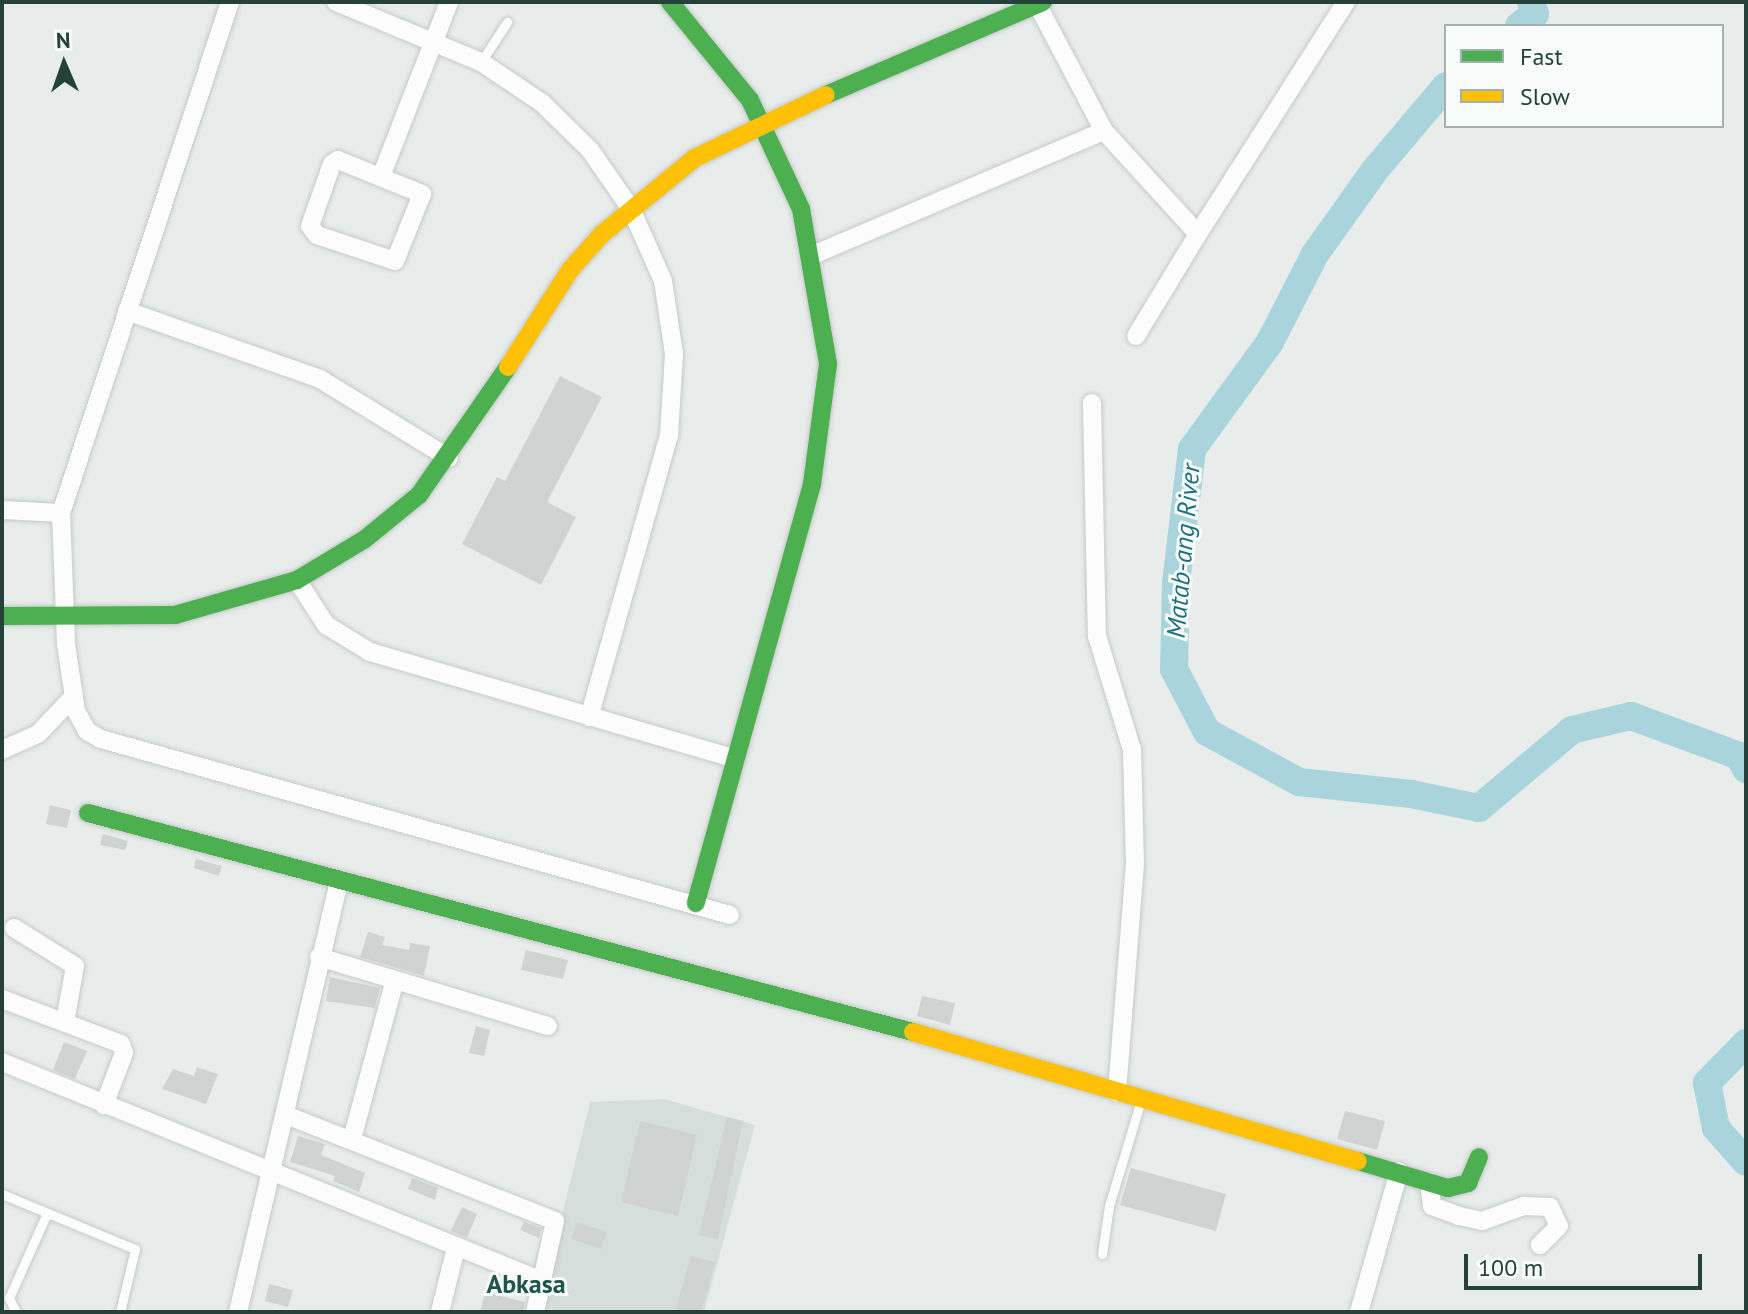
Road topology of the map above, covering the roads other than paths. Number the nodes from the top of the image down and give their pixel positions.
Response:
1 (230, 2) edge
2 (336, 2) edge
3 (449, 2) edge
4 (1346, 2) edge
5 (1039, 3) edge
6 (678, 4) edge
7 (507, 22) dead end
8 (434, 42) junction
9 (481, 62) junction
10 (760, 123) junction
11 (1104, 131) junction
12 (382, 174) junction
13 (631, 209) junction
14 (1198, 234) junction
15 (813, 255) junction
16 (127, 311) junction
17 (1136, 336) dead end
18 (1092, 403) dead end
19 (449, 458) junction
20 (2, 510) edge
21 (61, 513) junction
22 (297, 580) junction
23 (2, 616) edge
24 (64, 617) junction
25 (74, 696) junction
26 (589, 717) junction
27 (2, 750) edge
28 (736, 759) junction
29 (88, 813) dead end
30 (339, 881) junction
31 (696, 903) junction
32 (730, 915) dead end
33 (14, 928) dead end
34 (319, 957) junction
35 (394, 983) junction
36 (2, 999) edge
37 (65, 1022) junction
38 (548, 1026) dead end
39 (2, 1062) edge
40 (1117, 1092) junction
41 (1141, 1100) junction
42 (104, 1105) junction
43 (286, 1115) junction
44 (352, 1139) junction
45 (1479, 1157) dead end
46 (1399, 1172) junction
47 (269, 1173) junction
48 (1429, 1182) junction
49 (2, 1194) edge
50 (47, 1213) junction
51 (1540, 1245) dead end
52 (456, 1248) junction
53 (1102, 1254) dead end
54 (542, 1281) junction
55 (16, 1312) edge
56 (120, 1312) edge
57 (238, 1312) edge
58 (440, 1312) edge
59 (535, 1312) edge
60 (1359, 1312) edge

1 - 16 street
2 - 8 street
3 - 8 street
4 - 14 street
5 - 10 street
5 - 11 street
6 - 10 street
7 - 9 lane
8 - 9 street
8 - 12 street
9 - 13 street
10 - 13 street
10 - 15 street
11 - 14 street
11 - 15 street
12 - 12 street
13 - 19 street
13 - 26 street
14 - 17 street
15 - 28 street
16 - 19 street
16 - 21 street
18 - 40 street
19 - 22 street
20 - 21 street
21 - 24 street
22 - 24 street
22 - 26 street
23 - 24 street
24 - 25 street
25 - 27 street
25 - 31 street
26 - 28 street
28 - 31 street
29 - 30 street
30 - 34 street
30 - 40 street
31 - 32 street
33 - 37 street
34 - 35 street
34 - 43 street
35 - 38 street
35 - 44 street
36 - 37 street
37 - 42 street
39 - 42 street
40 - 41 street
41 - 46 street
41 - 53 lane
42 - 47 street
43 - 44 street
43 - 47 street
44 - 54 street
45 - 48 street
46 - 48 street
46 - 60 street
47 - 52 street
47 - 57 street
48 - 51 street
49 - 50 lane
50 - 55 lane
50 - 56 lane
52 - 54 street
52 - 58 street
54 - 59 street

